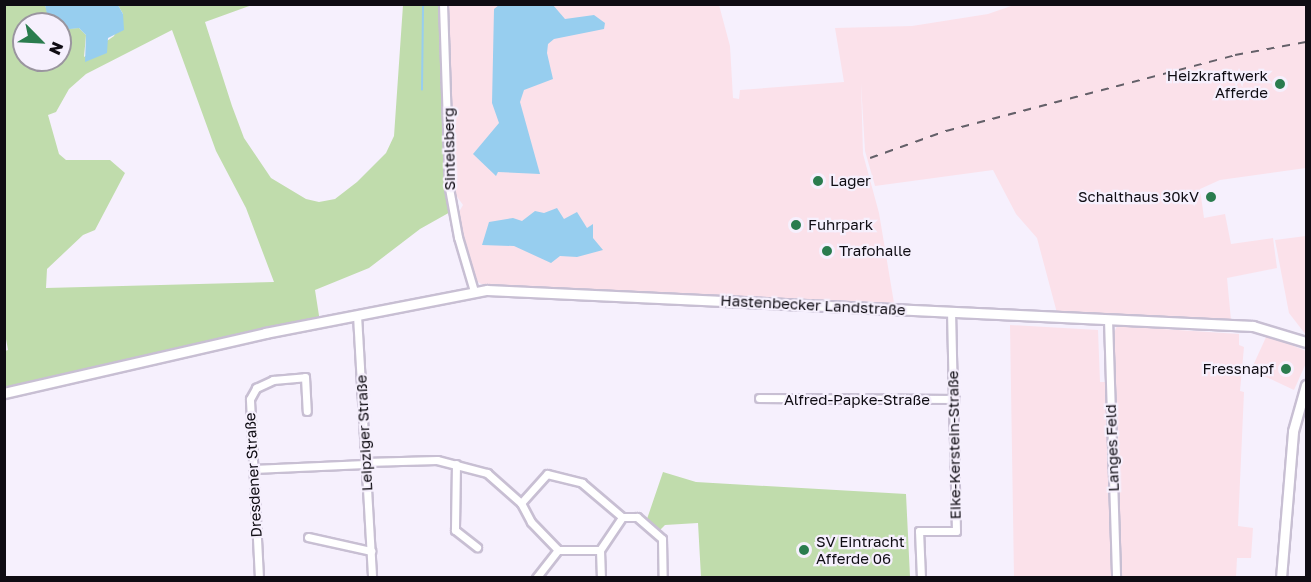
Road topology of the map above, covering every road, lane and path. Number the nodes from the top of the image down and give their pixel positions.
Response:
1 (443, 4) edge
2 (474, 291) junction
3 (951, 312) junction
4 (357, 315) junction
5 (1108, 319) junction
6 (1306, 342) edge
7 (1306, 385) edge
8 (4, 393) edge
9 (759, 398) dead end
10 (955, 399) junction
11 (307, 411) dead end
12 (365, 463) junction
13 (456, 464) junction
14 (253, 469) junction
15 (521, 503) junction
16 (622, 517) junction
17 (308, 537) dead end
18 (477, 547) dead end
19 (558, 550) junction
20 (600, 550) junction
21 (371, 551) junction
22 (259, 578) edge
23 (372, 578) edge
24 (536, 578) edge
25 (602, 578) edge
26 (663, 578) edge
27 (921, 578) edge
28 (1116, 578) edge
29 (1281, 578) edge

1 - 2 street, Sintelsberg
2 - 3 main road, Hastenbecker Landstraße
2 - 4 main road, Hastenbecker Landstraße
3 - 5 main road, Hastenbecker Landstraße
3 - 10 street, Eike-Kerstein-Straße
4 - 8 main road, Hastenbecker Landstraße
4 - 12 street, Leipziger Straße
5 - 6 main road, Hastenbecker Landstraße
5 - 28 street, Langes Feld
7 - 29 main road
9 - 10 street, Alfred-Papke-Straße
10 - 27 street, Eike-Kerstein-Straße
11 - 14 street, Dresdener Straße
12 - 13 street
12 - 14 street
12 - 21 street, Leipziger Straße
13 - 15 street
13 - 18 street
14 - 22 street, Dresdener Straße
15 - 16 street
15 - 19 street
16 - 20 street
16 - 26 street
17 - 21 street
19 - 20 street
19 - 24 street
20 - 25 street
21 - 23 street, Leipziger Straße

